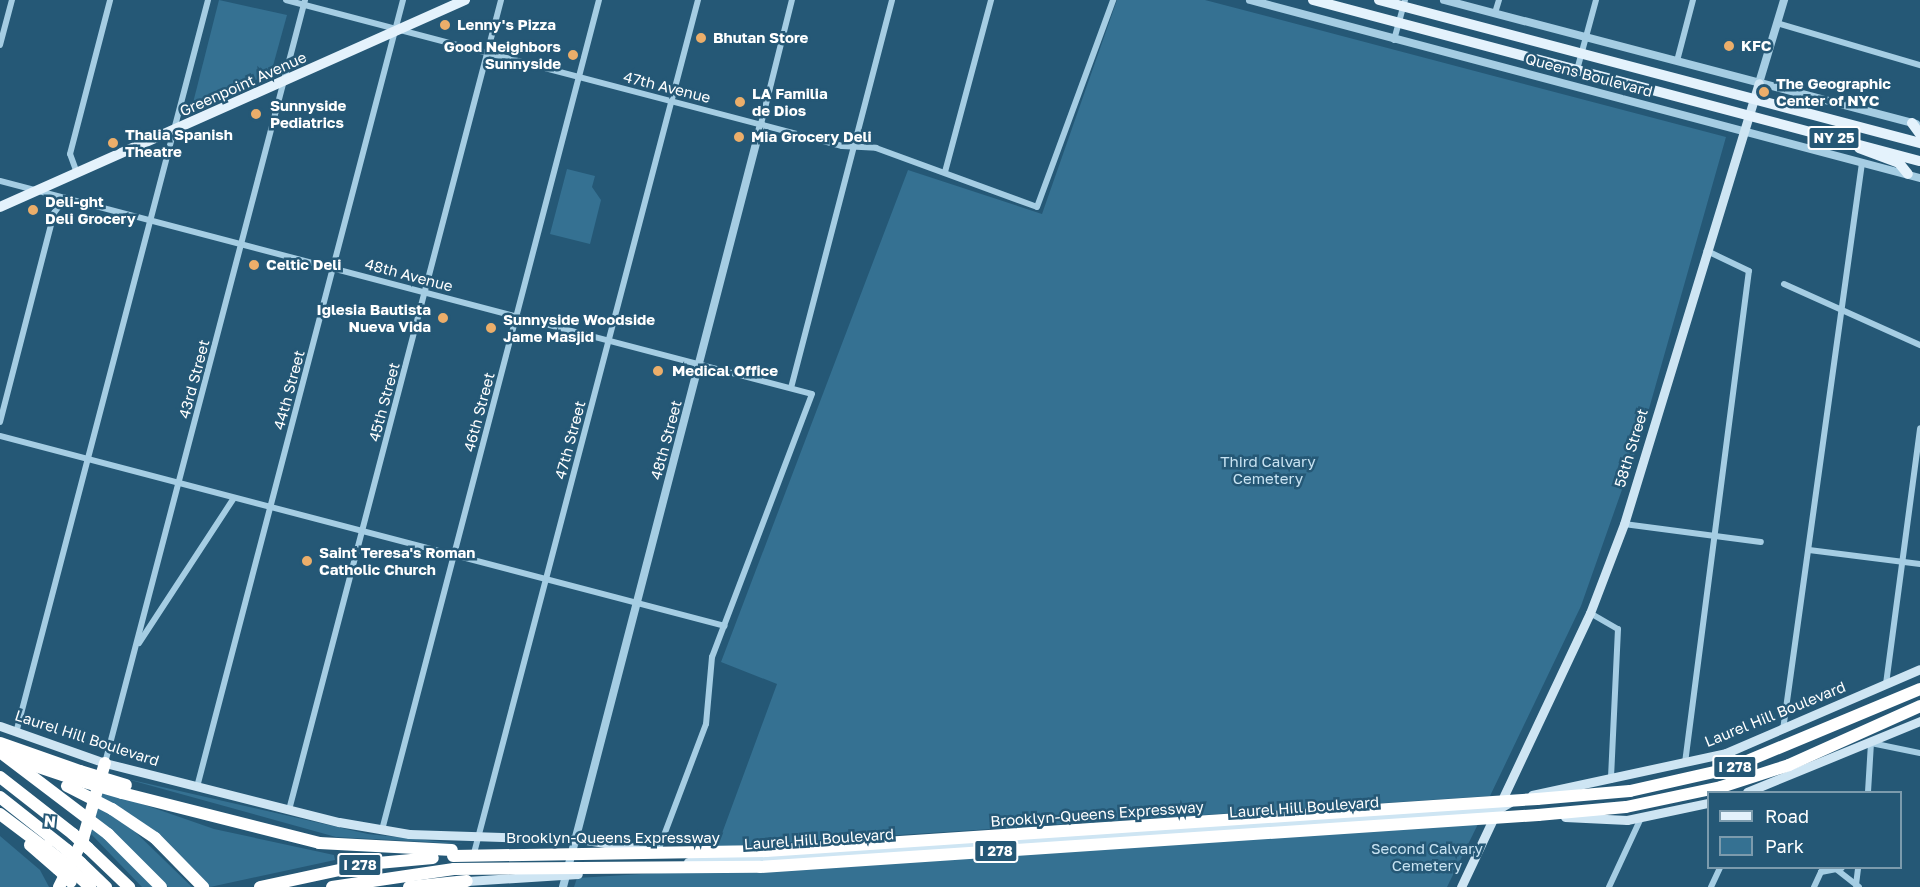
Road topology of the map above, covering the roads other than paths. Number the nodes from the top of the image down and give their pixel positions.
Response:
1 (12, 0) edge
2 (110, 0) edge
3 (208, 0) edge
4 (286, 0) edge
5 (404, 0) edge
6 (465, 0) edge
7 (501, 0) edge
8 (599, 0) edge
9 (698, 0) edge
10 (792, 0) edge
11 (892, 0) edge
12 (991, 0) edge
13 (1113, 0) edge
14 (1250, 0) edge
15 (1313, 0) edge
16 (1379, 0) edge
17 (1444, 0) edge
18 (1499, 0) edge
19 (1596, 0) edge
20 (1693, 0) edge
21 (1784, 0) edge
22 (304, 2) edge
23 (1404, 3) edge
24 (1495, 13) junction
25 (1777, 22) junction
26 (1399, 23) junction
27 (396, 29) junction
28 (1586, 38) junction
29 (1394, 40) junction
30 (0, 45) edge
31 (487, 52) junction
32 (1581, 54) junction
33 (1677, 61) junction
34 (1920, 65) edge
35 (1577, 70) junction
36 (579, 77) junction
37 (284, 82) junction
38 (1759, 83) junction
39 (1754, 99) junction
40 (671, 101) junction
41 (1748, 115) junction
42 (761, 124) junction
43 (1916, 124) edge
44 (174, 131) junction
45 (1743, 131) junction
46 (1920, 134) edge
47 (1846, 141) junction
48 (1920, 143) edge
49 (853, 146) junction
50 (1920, 160) edge
51 (1862, 163) junction
52 (945, 172) junction
53 (76, 173) junction
54 (1908, 174) junction
55 (1920, 178) edge
56 (0, 181) edge
57 (37, 191) junction
58 (65, 198) junction
59 (0, 207) edge
60 (150, 220) junction
61 (242, 244) junction
62 (1707, 251) junction
63 (333, 268) junction
64 (1784, 284) dead end
65 (425, 292) junction
66 (1842, 310) junction
67 (516, 316) junction
68 (608, 340) junction
69 (1920, 345) edge
70 (700, 364) junction
71 (791, 388) junction
72 (0, 422) edge
73 (1920, 428) edge
74 (0, 436) edge
75 (88, 459) junction
76 (179, 483) junction
77 (234, 498) junction
78 (270, 507) junction
79 (1624, 524) junction
80 (362, 531) junction
81 (1715, 536) junction
82 (1761, 542) dead end
83 (1809, 550) junction
84 (454, 555) junction
85 (1902, 561) junction
86 (1920, 564) edge
87 (546, 579) junction
88 (148, 602) junction
89 (637, 603) junction
90 (164, 606) junction
91 (1590, 613) junction
92 (725, 626) junction
93 (136, 649) junction
94 (1920, 669) edge
95 (1886, 684) junction
96 (1920, 689) edge
97 (1920, 706) edge
98 (1920, 721) edge
99 (0, 726) edge
100 (1783, 730) junction
101 (16, 733) junction
102 (0, 743) edge
103 (1871, 743) junction
104 (0, 753) edge
105 (1920, 753) edge
106 (105, 763) junction
107 (1684, 765) junction
108 (0, 777) edge
109 (74, 779) junction
110 (1611, 780) junction
111 (197, 787) junction
112 (1754, 791) edge
113 (1868, 791) edge
114 (0, 797) edge
115 (1707, 803) edge
116 (1498, 808) junction
117 (289, 810) junction
118 (0, 814) edge
119 (1641, 818) junction
120 (0, 822) edge
121 (382, 830) junction
122 (479, 837) junction
123 (575, 840) junction
124 (658, 851) junction
125 (452, 853) junction
126 (62, 860) junction
127 (716, 860) junction
128 (1719, 869) edge
129 (1834, 869) edge
130 (1840, 869) edge
131 (1858, 869) edge
132 (567, 874) junction
133 (73, 878) edge
134 (466, 884) edge
135 (264, 886) edge
136 (1857, 886) edge
137 (90, 887) edge
138 (106, 887) edge
139 (129, 887) edge
140 (160, 887) edge
141 (203, 887) edge
142 (332, 887) edge
143 (408, 887) edge
144 (452, 887) edge
145 (563, 887) edge
146 (1461, 887) edge
147 (1609, 887) edge
148 (1711, 887) edge
149 (1814, 887) edge

1 - 30 street
2 - 53 street
3 - 44 street
4 - 22 street, 47th Avenue
5 - 27 street, 44th Street
6 - 27 main road, Greenpoint Avenue
7 - 31 street, 45th Street
8 - 36 street, 46th Street
9 - 40 street, 47th Street
10 - 42 street, 48th Street
11 - 49 street
12 - 52 street
13 - 52 street, 47th Avenue
14 - 29 street, Queens Boulevard
15 - 26 main road, Queens Boulevard / NY 25
16 - 23 main road, Queens Boulevard / NY 25
17 - 24 street
18 - 24 street
19 - 28 street
20 - 33 street
21 - 25 street, 58th Street
22 - 27 street, 47th Avenue
22 - 37 street, 43rd Street
23 - 26 street
23 - 32 main road, Queens Boulevard / NY 25
24 - 28 street
25 - 34 street
25 - 38 street, 58th Street
26 - 29 street
26 - 35 main road, Queens Boulevard / NY 25
27 - 31 street, 47th Avenue
27 - 37 main road, Greenpoint Avenue
27 - 63 street, 44th Street
28 - 32 street
28 - 33 street
29 - 45 street, Queens Boulevard
31 - 36 street, 47th Avenue
31 - 65 street, 45th Street
32 - 35 street
32 - 39 main road, Queens Boulevard / NY 25
33 - 38 street
35 - 41 main road, Queens Boulevard / NY 25
36 - 40 street, 47th Avenue
36 - 67 street, 46th Street
37 - 44 main road, Greenpoint Avenue
37 - 61 street, 43rd Street
38 - 39 main road, 58th Street
38 - 43 street
39 - 41 main road, 58th Street
39 - 48 main road, Queens Boulevard / NY 25
40 - 42 street, 47th Avenue
40 - 68 street, 47th Street
41 - 45 main road, 58th Street
41 - 47 main road, Queens Boulevard / NY 25
42 - 49 street, 47th Avenue
42 - 70 street, 48th Street
43 - 46 main road
44 - 53 main road, Greenpoint Avenue
44 - 60 street
45 - 51 street, Queens Boulevard
45 - 62 main road, 58th Street
47 - 50 main road, Queens Boulevard / NY 25
47 - 54 main road
49 - 52 street, 47th Avenue
49 - 71 street
51 - 54 street, Queens Boulevard
51 - 66 street
53 - 57 main road, Greenpoint Avenue
54 - 55 street, Queens Boulevard
56 - 57 street, 48th Avenue
57 - 58 street, 48th Avenue
57 - 59 main road, Greenpoint Avenue
58 - 60 street, 48th Avenue
58 - 72 street
60 - 61 street, 48th Avenue
60 - 75 street
61 - 63 street, 48th Avenue
61 - 76 street, 43rd Street
62 - 79 main road, 58th Street
62 - 81 street
63 - 65 street, 48th Avenue
63 - 78 street, 44th Street
64 - 66 street
65 - 67 street, 48th Avenue
65 - 80 street, 45th Street
66 - 69 street
66 - 83 street
67 - 68 street, 48th Avenue
67 - 84 street, 46th Street
68 - 70 street, 48th Avenue
68 - 87 street, 47th Street
70 - 71 street, 48th Avenue
70 - 89 street, 48th Street
71 - 92 street, 48th Avenue
73 - 85 street
74 - 75 street
75 - 76 street
75 - 101 street
76 - 77 street
76 - 88 street, 43rd Street
77 - 78 street
77 - 90 street
78 - 80 street
78 - 111 street, 44th Street
79 - 81 street
79 - 91 main road, 58th Street
80 - 84 street
80 - 117 street, 45th Street
81 - 82 street
81 - 107 street
83 - 85 street
83 - 100 street
84 - 87 street
84 - 121 street, 46th Street
85 - 86 street
85 - 95 street
87 - 89 street
87 - 122 street, 47th Street
88 - 90 street
88 - 93 street, 43rd Street
89 - 92 street
89 - 123 street, 48th Street
90 - 93 street
91 - 110 street
91 - 116 main road, 58th Street
92 - 124 street
93 - 106 street, 43rd Street
94 - 95 main road, Laurel Hill Boulevard
95 - 100 main road, Laurel Hill Boulevard
96 - 125 highway, Brooklyn-Queens Expressway / I 278, bridge
97 - 142 highway, Brooklyn-Queens Expressway / I 278, bridge
98 - 103 main road
99 - 101 main road, Laurel Hill Boulevard
100 - 107 main road, Laurel Hill Boulevard
101 - 106 main road, Laurel Hill Boulevard
102 - 109 highway
103 - 105 street
103 - 112 main road
103 - 113 street
104 - 109 highway
104 - 140 highway, bridge
106 - 111 main road, Laurel Hill Boulevard
106 - 133 highway
107 - 110 main road, Laurel Hill Boulevard
108 - 139 highway, bridge
109 - 125 highway, bridge
109 - 141 highway, bridge
110 - 116 main road, Laurel Hill Boulevard
111 - 117 main road, Laurel Hill Boulevard
114 - 126 highway
115 - 119 main road, Laurel Hill Boulevard
116 - 119 main road, Laurel Hill Boulevard
116 - 127 main road, Laurel Hill Boulevard
116 - 146 main road, 58th Street
117 - 121 main road, Brooklyn-Queens Expressway
118 - 126 highway
119 - 147 street
120 - 126 highway
121 - 122 main road, Brooklyn-Queens Expressway
122 - 123 main road, Brooklyn-Queens Expressway
122 - 134 street, 47th Street
123 - 124 main road, Laurel Hill Boulevard
123 - 132 street, 48th Street
124 - 127 main road, Laurel Hill Boulevard
125 - 135 highway, I 278
126 - 133 highway, bridge
126 - 133 highway, bridge
127 - 132 main road, Laurel Hill Boulevard
128 - 148 street
129 - 149 street
130 - 136 street
131 - 136 street
132 - 134 main road, Laurel Hill Boulevard
132 - 145 street, 48th Street
133 - 137 highway
133 - 138 highway
134 - 143 highway
134 - 144 street, Laurel Hill Boulevard

